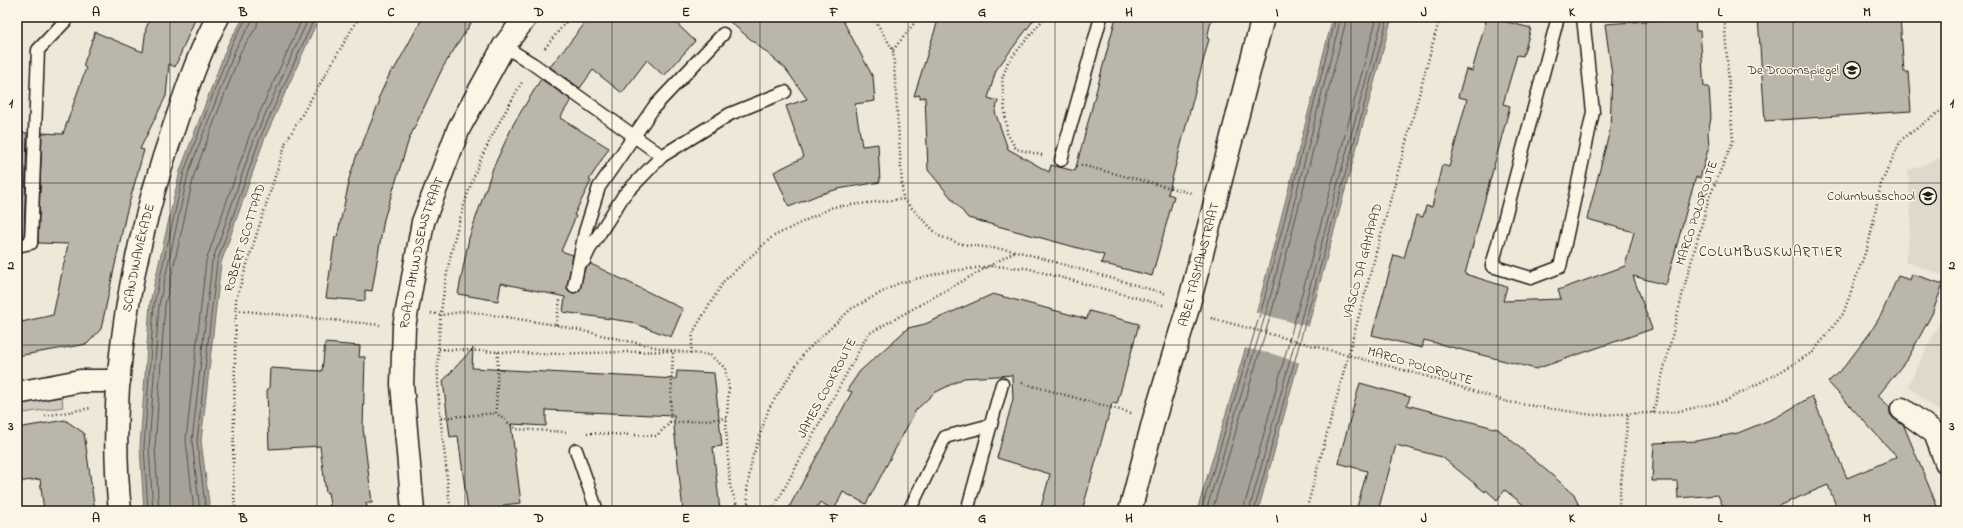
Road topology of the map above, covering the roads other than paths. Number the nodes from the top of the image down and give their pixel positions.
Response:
1 (69, 17) edge
2 (218, 17) edge
3 (526, 17) edge
4 (1101, 17) edge
5 (1263, 17) edge
6 (1558, 17) edge
7 (1583, 17) edge
8 (723, 34) dead end
9 (504, 46) junction
10 (785, 92) dead end
11 (633, 136) junction
12 (662, 156) junction
13 (1061, 160) dead end
14 (17, 246) edge
15 (119, 381) junction
16 (1002, 384) road end
17 (17, 393) edge
18 (1902, 408) dead end
19 (991, 425) junction
20 (576, 450) dead end
21 (1946, 462) edge
22 (120, 511) edge
23 (413, 511) edge
24 (597, 511) edge
25 (909, 511) edge
26 (967, 511) edge
27 (1130, 511) edge

1 - 14 lane
2 - 15 street, SCANDINAVIËKADE
3 - 9 street, ROALD AMUNDSENSTRAAT
4 - 13 lane
5 - 27 street, ABEL TASMANSTRAAT
6 - 7 lane
8 - 11 lane
9 - 11 lane
9 - 23 street, ROALD AMUNDSENSTRAAT
10 - 12 lane
11 - 12 lane
11 - 12 lane
15 - 17 street
15 - 22 street, SCANDINAVIËKADE
16 - 19 lane
18 - 21 street
19 - 25 lane
19 - 26 lane
20 - 24 lane

